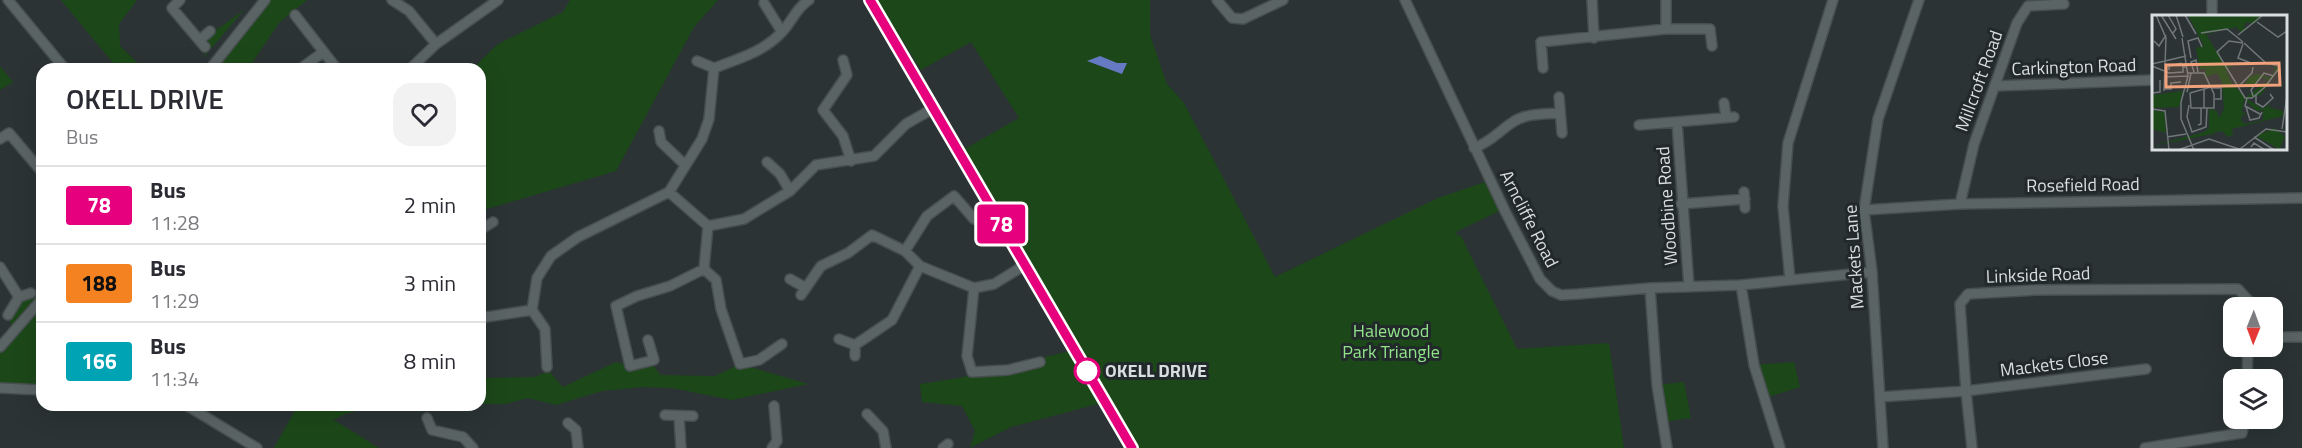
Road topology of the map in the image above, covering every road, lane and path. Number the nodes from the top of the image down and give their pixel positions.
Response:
1 (8, 0) edge
2 (180, 0) edge
3 (265, 0) edge
4 (392, 0) edge
5 (498, 0) edge
6 (809, 0) edge
7 (870, 0) edge
8 (1217, 0) edge
9 (1283, 0) edge
10 (1405, 0) edge
11 (1592, 0) edge
12 (1666, 0) edge
13 (1833, 0) edge
14 (1919, 0) edge
15 (764, 3) dead end
16 (169, 4) edge
17 (2064, 4) dead end
18 (295, 15) dead end
19 (1666, 29) junction
20 (210, 31) dead end
21 (782, 32) junction
22 (1594, 38) junction
23 (436, 44) junction
24 (1712, 46) dead end
25 (322, 52) junction
26 (843, 60) dead end
27 (697, 61) dead end
28 (60, 63) edge
29 (215, 63) edge
30 (308, 63) edge
31 (332, 63) edge
32 (416, 63) edge
33 (714, 68) junction
34 (1543, 68) dead end
35 (2152, 80) edge
36 (1996, 86) junction
37 (1558, 97) dead end
38 (1724, 103) dead end
39 (934, 108) junction
40 (1560, 113) junction
41 (1677, 122) junction
42 (1639, 125) dead end
43 (659, 131) dead end
44 (1562, 133) dead end
45 (0, 139) edge
46 (1474, 148) junction
47 (851, 161) junction
48 (767, 162) dead end
49 (684, 164) junction
50 (36, 165) edge
51 (954, 184) dead end
52 (790, 191) junction
53 (669, 192) junction
54 (954, 196) junction
55 (2302, 198) edge
56 (1745, 200) dead end
57 (1681, 204) junction
58 (1960, 204) junction
59 (1864, 210) junction
60 (974, 219) dead end
61 (493, 222) dead end
62 (486, 226) edge
63 (708, 226) junction
64 (904, 251) junction
65 (1026, 265) junction
66 (920, 266) junction
67 (0, 267) edge
68 (704, 269) junction
69 (1872, 273) junction
70 (790, 279) dead end
71 (1790, 280) junction
72 (1741, 285) junction
73 (1689, 287) junction
74 (974, 288) junction
75 (1650, 288) junction
76 (31, 293) dead end
77 (19, 297) junction
78 (2245, 297) edge
79 (36, 306) edge
80 (532, 310) junction
81 (8, 315) dead end
82 (486, 317) edge
83 (2283, 337) edge
84 (2302, 337) edge
85 (839, 339) dead end
86 (648, 340) dead end
87 (782, 344) dead end
88 (855, 345) junction
89 (0, 347) edge
90 (855, 356) dead end
91 (1040, 362) dead end
92 (547, 367) dead end
93 (2146, 369) dead end
94 (0, 388) edge
95 (36, 390) edge
96 (1966, 391) junction
97 (1880, 397) junction
98 (774, 406) dead end
99 (196, 411) edge
100 (867, 414) dead end
101 (665, 415) dead end
102 (693, 416) dead end
103 (679, 417) junction
104 (427, 418) dead end
105 (568, 423) dead end
106 (2243, 429) edge
107 (257, 448) edge
108 (473, 448) edge
109 (578, 448) edge
110 (681, 448) edge
111 (772, 448) edge
112 (886, 448) edge
113 (1132, 448) edge
114 (1666, 448) edge
115 (1780, 448) edge
116 (1883, 448) edge
117 (1972, 448) edge
118 (2145, 448) edge

1 - 28 street
2 - 16 street
3 - 29 street
4 - 23 street
5 - 23 street
6 - 21 street
7 - 39 street
8 - 9 street
10 - 46 street, Arncliffe Road
11 - 22 street
12 - 19 street
13 - 71 street
14 - 59 street, Mackets Lane
15 - 21 street
16 - 20 street
17 - 36 street, Millcroft Road
18 - 25 street
19 - 22 street
19 - 24 street
21 - 33 street
22 - 34 street
23 - 32 street
25 - 30 street
25 - 31 street
26 - 47 street
27 - 33 street
33 - 49 street
35 - 36 street, Carkington Road
36 - 58 street, Millcroft Road
37 - 40 street
38 - 41 street
39 - 47 street
39 - 65 street
40 - 44 street
40 - 46 street
41 - 42 street
41 - 57 street, Woodbine Road
43 - 49 street
45 - 50 street
46 - 75 street, Arncliffe Road
47 - 52 street
48 - 52 street
49 - 53 street
51 - 54 street
52 - 63 street
53 - 63 street
53 - 80 street
54 - 60 street
54 - 64 street
55 - 58 street, Rosefield Road
56 - 57 street
57 - 73 street, Woodbine Road
58 - 59 street, Rosefield Road
59 - 69 street, Mackets Lane
61 - 62 street
63 - 68 street
64 - 66 street
64 - 70 street
65 - 74 street
65 - 113 street
66 - 74 street
66 - 88 street
67 - 77 street
68 - 86 street
68 - 87 street
69 - 71 street, Arncliffe Road
69 - 97 street, Mackets Lane
71 - 72 street, Arncliffe Road
72 - 73 street, Arncliffe Road
72 - 115 street
73 - 75 street, Arncliffe Road
74 - 91 street
75 - 114 street
76 - 77 street
77 - 81 street
78 - 96 street, Linkside Road
79 - 89 street
80 - 82 street
80 - 92 street
83 - 84 street
85 - 88 street
88 - 90 street
93 - 96 street, Mackets Close
94 - 95 street
96 - 97 street
96 - 117 street
97 - 116 street, Mackets Lane
98 - 111 street
99 - 107 street
100 - 112 street
101 - 103 street
102 - 103 street
103 - 110 street
104 - 108 street
105 - 109 street
106 - 118 street

